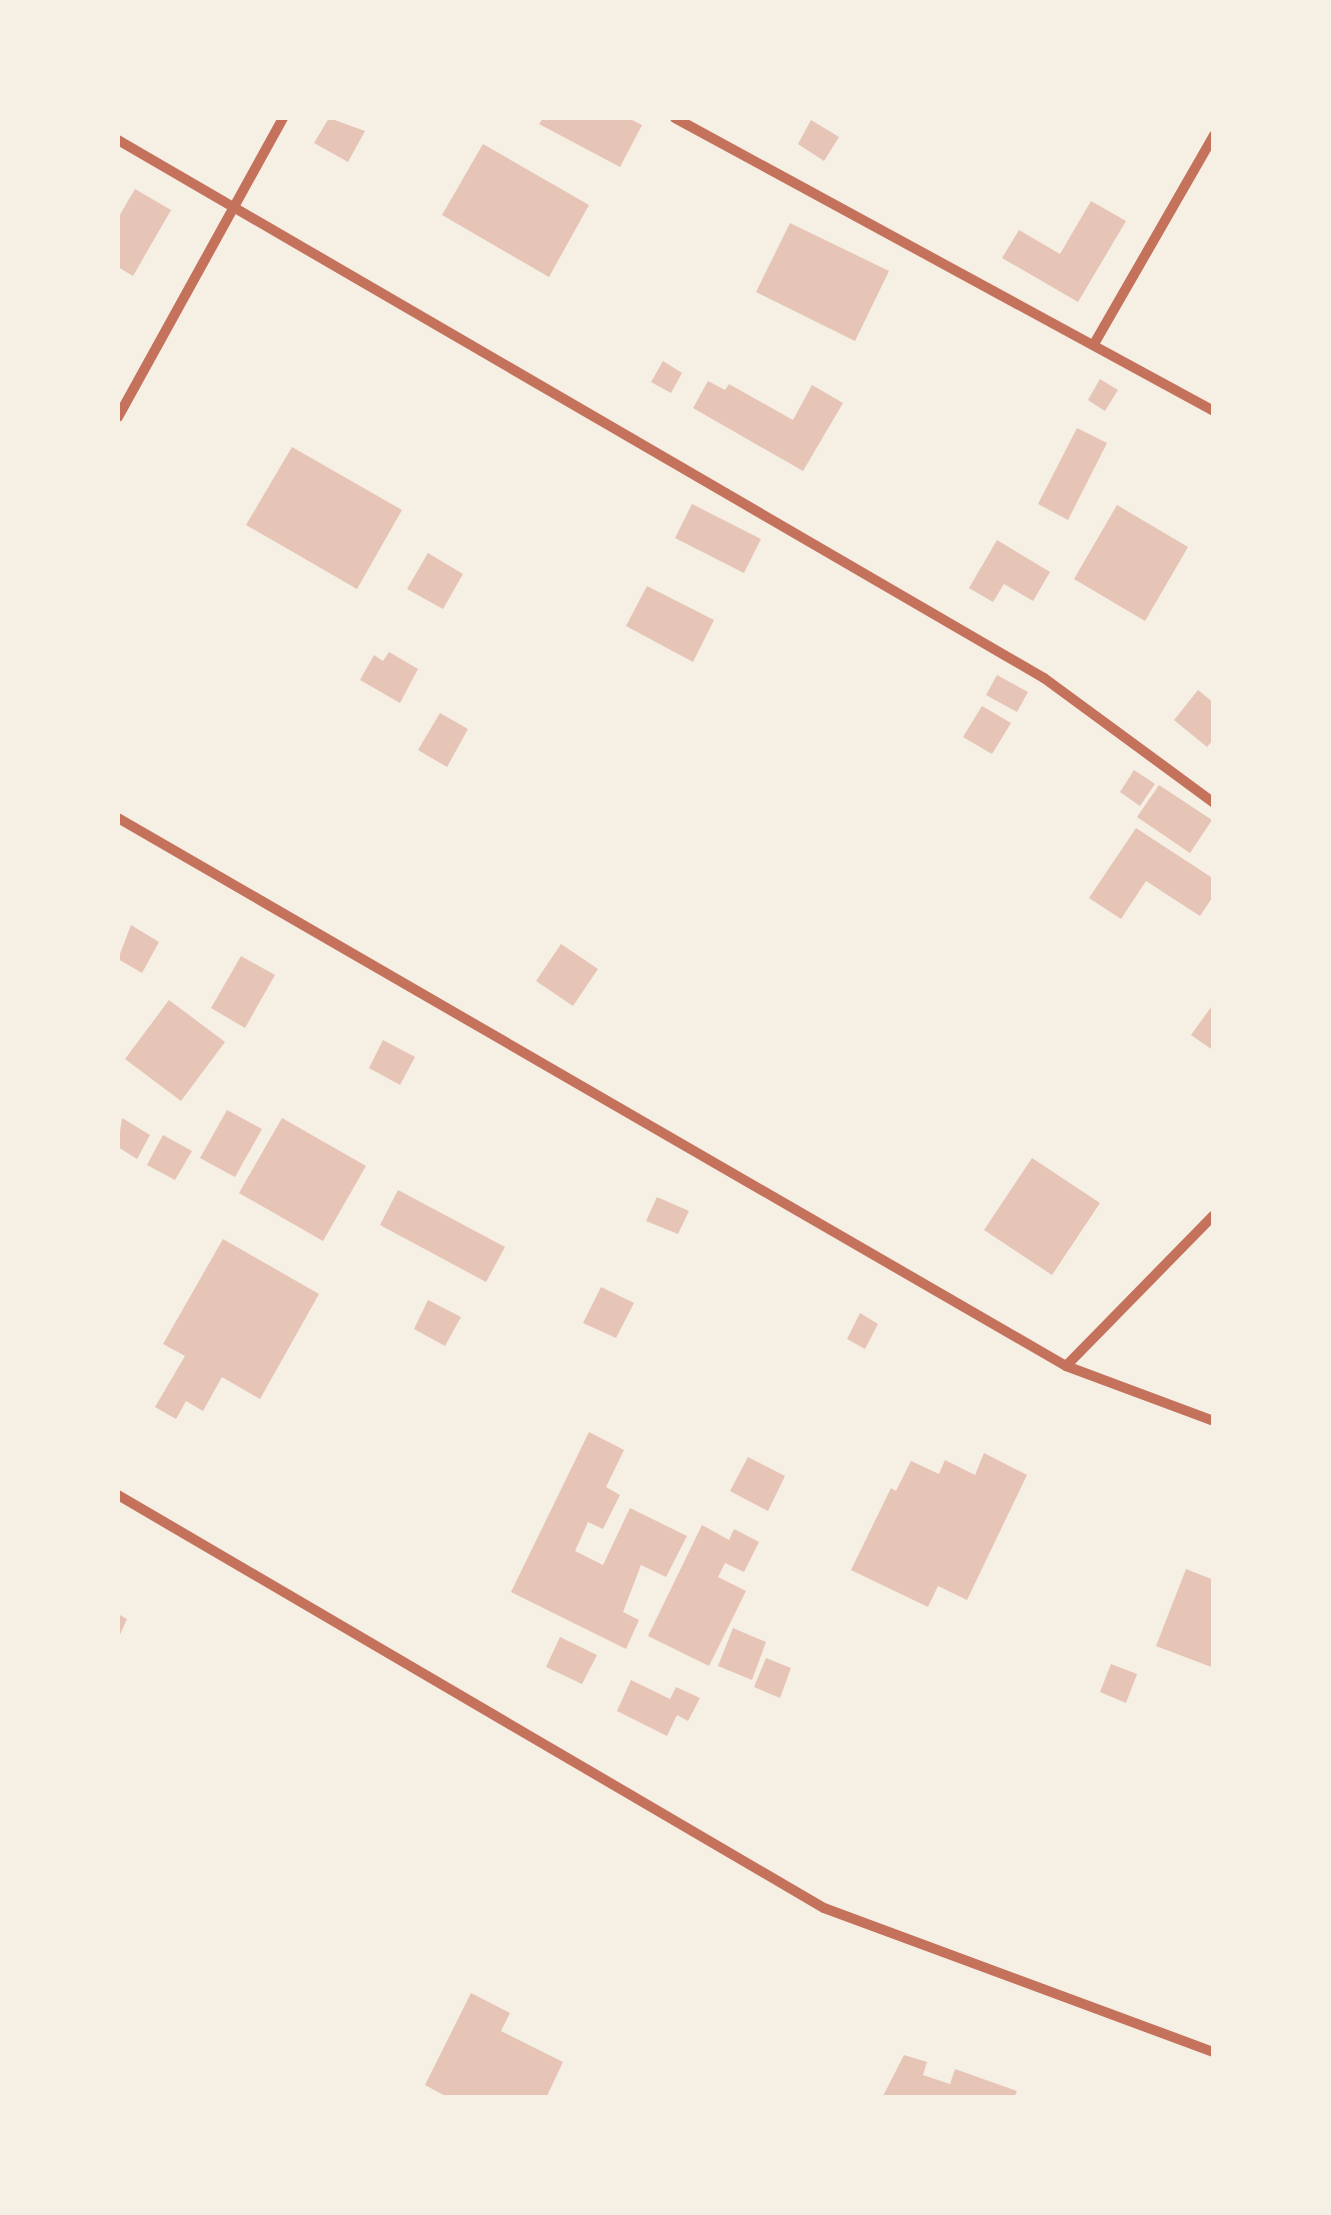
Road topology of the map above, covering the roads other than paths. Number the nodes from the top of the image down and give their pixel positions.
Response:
1 (284, 118) edge
2 (674, 118) edge
3 (1214, 135) edge
4 (118, 140) edge
5 (232, 205) junction
6 (1094, 344) junction
7 (1214, 411) edge
8 (118, 417) edge
9 (1214, 803) edge
10 (118, 818) edge
11 (1214, 1216) edge
12 (1066, 1366) junction
13 (1214, 1421) edge
14 (118, 1495) edge
15 (1214, 2052) edge

1 - 5 street
2 - 6 street
3 - 6 street
4 - 5 street
5 - 8 street
5 - 9 street
6 - 7 street
10 - 12 street
11 - 12 street
12 - 13 street
14 - 15 street

